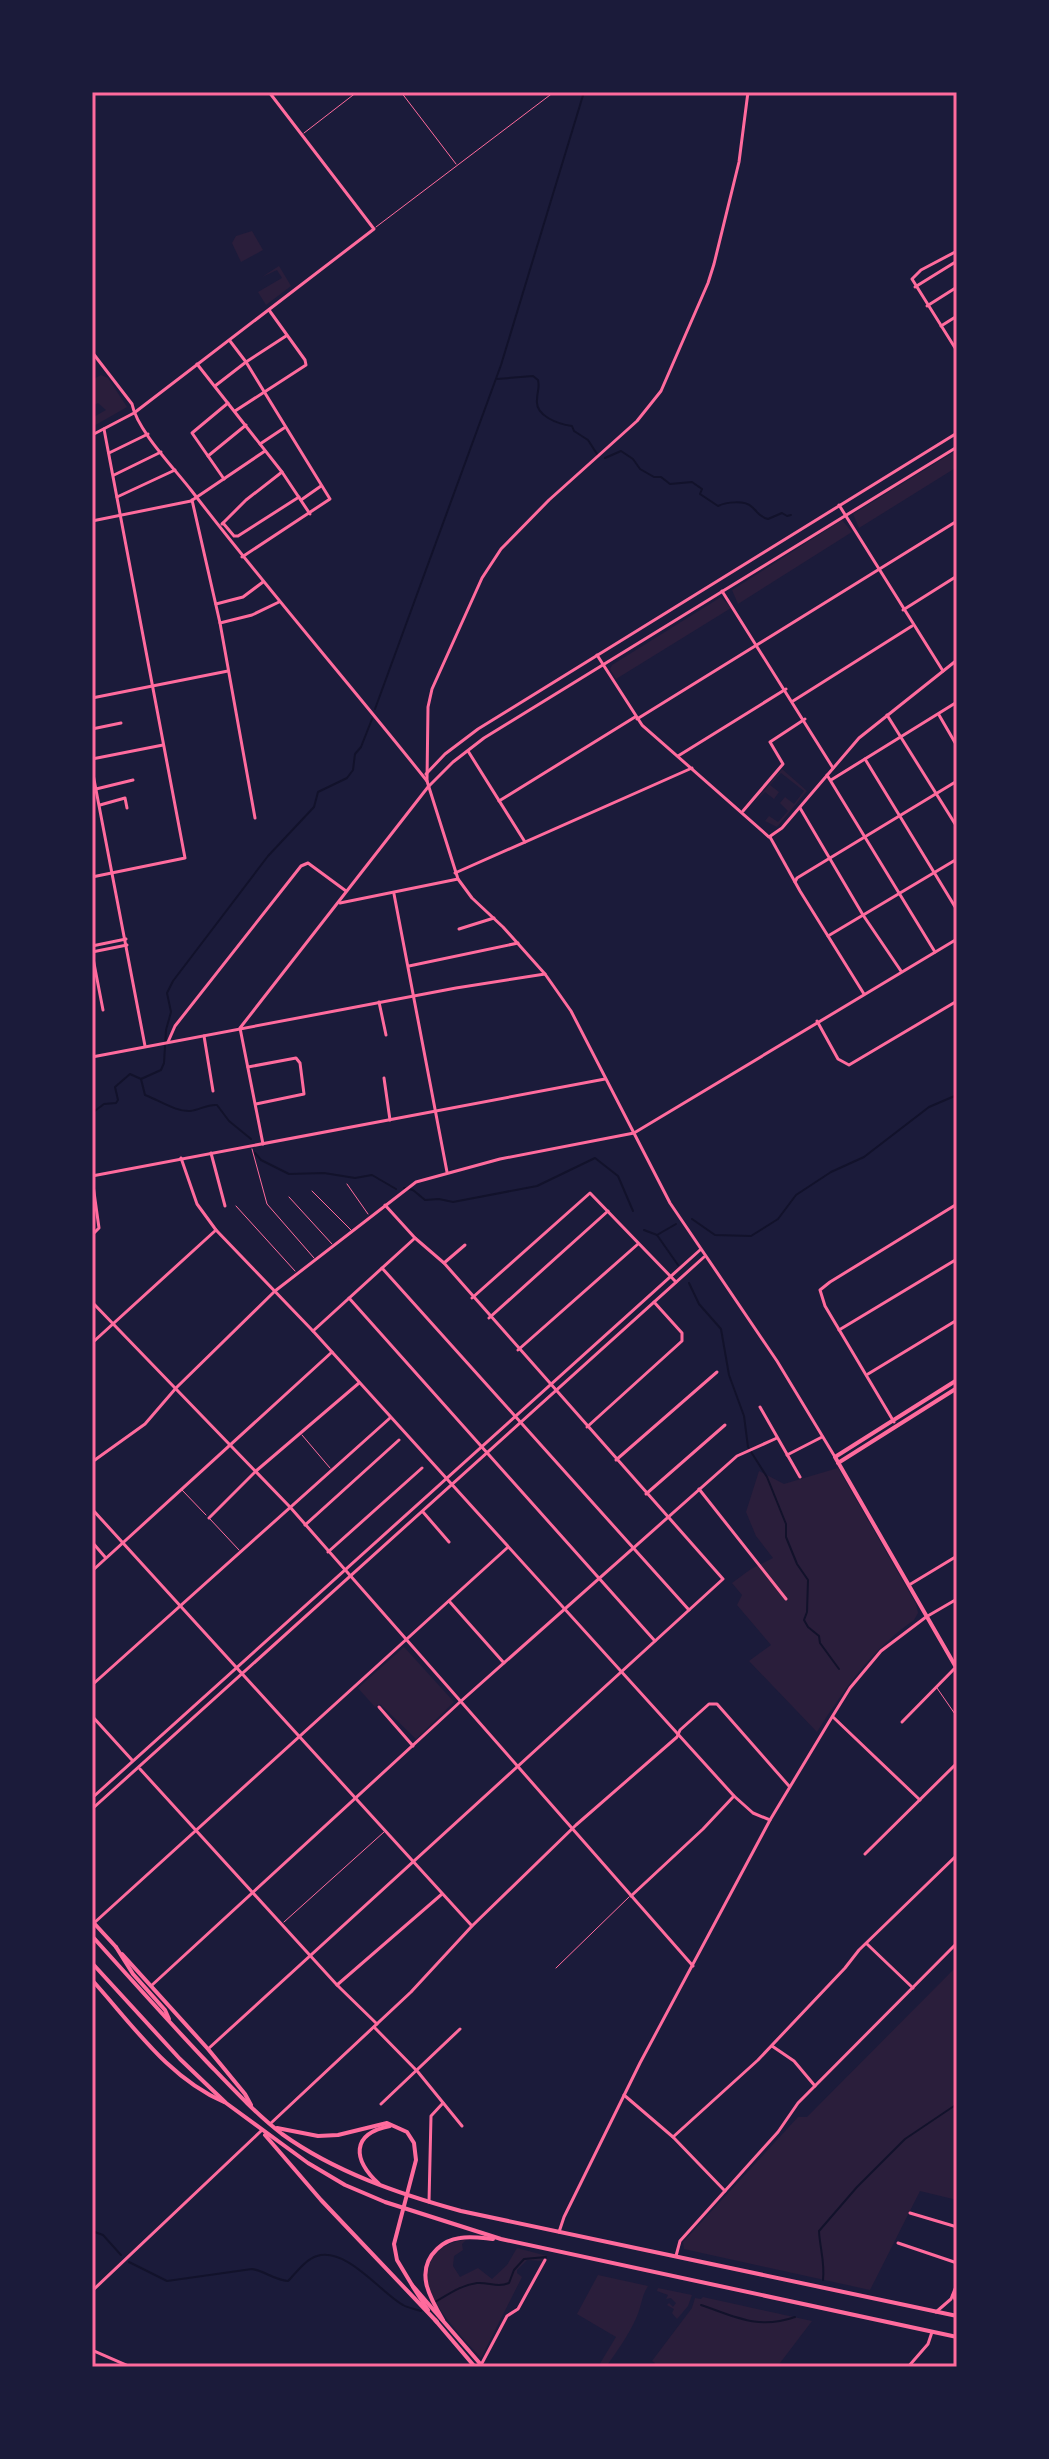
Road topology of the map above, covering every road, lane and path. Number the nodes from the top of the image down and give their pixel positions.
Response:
1 (269, 92) edge
2 (357, 92) edge
3 (401, 92) edge
4 (554, 92) edge
5 (748, 92) edge
6 (302, 135) junction
7 (458, 166) junction
8 (374, 229) junction
9 (957, 251) edge
10 (957, 261) edge
11 (915, 287) junction
12 (957, 287) edge
13 (927, 306) junction
14 (269, 310) junction
15 (957, 316) edge
16 (941, 326) junction
17 (286, 336) junction
18 (229, 340) junction
19 (955, 345) edge
20 (957, 351) edge
21 (92, 352) edge
22 (246, 362) junction
23 (197, 364) junction
24 (215, 386) junction
25 (264, 393) junction
26 (228, 403) junction
27 (235, 411) junction
28 (134, 413) junction
29 (246, 425) junction
30 (285, 427) junction
31 (104, 429) junction
32 (957, 433) edge
33 (148, 434) junction
34 (92, 435) edge
35 (260, 444) junction
36 (957, 447) edge
37 (265, 451) junction
38 (161, 452) junction
39 (109, 453) junction
40 (208, 456) junction
41 (175, 470) junction
42 (282, 472) junction
43 (113, 475) junction
44 (224, 479) junction
45 (322, 486) junction
46 (117, 497) junction
47 (300, 498) junction
48 (195, 499) junction
49 (839, 505) junction
50 (310, 514) junction
51 (121, 515) junction
52 (845, 515) junction
53 (92, 521) edge
54 (957, 521) edge
55 (223, 523) junction
56 (218, 526) junction
57 (242, 557) junction
58 (877, 568) junction
59 (957, 576) edge
60 (263, 582) junction
61 (722, 591) junction
62 (279, 602) junction
63 (216, 604) junction
64 (903, 610) junction
65 (220, 623) junction
66 (913, 626) junction
67 (756, 643) junction
68 (597, 655) junction
69 (957, 660) edge
70 (603, 665) junction
71 (228, 671) junction
72 (943, 671) junction
73 (153, 685) junction
74 (786, 689) junction
75 (92, 698) edge
76 (793, 701) junction
77 (957, 702) edge
78 (887, 714) junction
79 (938, 714) junction
80 (636, 718) junction
81 (805, 719) junction
82 (121, 723) dead end
83 (92, 729) edge
84 (902, 737) junction
85 (165, 745) junction
86 (957, 746) edge
87 (467, 751) junction
88 (678, 756) junction
89 (92, 759) edge
90 (865, 759) junction
91 (692, 768) junction
92 (833, 768) junction
93 (92, 769) edge
94 (426, 774) junction
95 (827, 775) junction
96 (133, 780) dead end
97 (830, 780) junction
98 (427, 781) junction
99 (957, 781) edge
100 (428, 787) junction
101 (96, 789) junction
102 (936, 793) junction
103 (499, 801) junction
104 (100, 805) junction
105 (127, 808) dead end
106 (800, 808) junction
107 (743, 811) junction
108 (899, 816) junction
109 (255, 818) dead end
110 (957, 827) edge
111 (769, 837) junction
112 (864, 837) junction
113 (525, 842) junction
114 (829, 857) junction
115 (957, 859) edge
116 (934, 872) junction
117 (113, 873) junction
118 (455, 873) junction
119 (92, 877) edge
120 (458, 879) junction
121 (795, 882) junction
122 (347, 892) junction
123 (394, 894) junction
124 (898, 894) junction
125 (339, 903) junction
126 (957, 910) edge
127 (863, 915) junction
128 (494, 918) junction
129 (459, 929) dead end
130 (828, 936) junction
131 (126, 939) junction
132 (957, 939) edge
133 (518, 943) junction
134 (127, 945) junction
135 (92, 946) edge
136 (92, 952) edge
137 (935, 952) junction
138 (407, 967) junction
139 (902, 972) junction
140 (545, 974) junction
141 (864, 994) junction
142 (413, 996) junction
143 (957, 1001) edge
144 (379, 1002) junction
145 (103, 1010) dead end
146 (817, 1021) junction
147 (240, 1028) junction
148 (386, 1035) dead end
149 (204, 1036) junction
150 (168, 1042) junction
151 (145, 1046) junction
152 (92, 1057) edge
153 (248, 1067) junction
154 (384, 1078) dead end
155 (605, 1079) junction
156 (213, 1091) dead end
157 (256, 1104) junction
158 (434, 1111) junction
159 (390, 1120) junction
160 (634, 1133) junction
161 (263, 1144) junction
162 (252, 1146) junction
163 (211, 1153) junction
164 (181, 1158) junction
165 (447, 1172) junction
166 (92, 1177) edge
167 (347, 1184) dead end
168 (312, 1191) dead end
169 (289, 1197) dead end
170 (957, 1204) edge
171 (385, 1205) junction
172 (225, 1206) dead end
173 (236, 1206) dead end
174 (609, 1210) junction
175 (370, 1216) junction
176 (216, 1230) junction
177 (351, 1230) junction
178 (92, 1235) edge
179 (415, 1238) junction
180 (640, 1243) junction
181 (332, 1244) junction
182 (465, 1245) dead end
183 (700, 1250) junction
184 (704, 1257) junction
185 (314, 1258) junction
186 (957, 1259) edge
187 (444, 1263) junction
188 (382, 1268) junction
189 (297, 1273) junction
190 (671, 1277) junction
191 (676, 1282) junction
192 (275, 1291) junction
193 (349, 1298) junction
194 (472, 1298) junction
195 (92, 1302) edge
196 (654, 1302) junction
197 (489, 1318) junction
198 (957, 1320) edge
199 (113, 1324) junction
200 (839, 1330) junction
201 (313, 1331) junction
202 (92, 1343) edge
203 (518, 1350) junction
204 (332, 1352) junction
205 (717, 1372) dead end
206 (866, 1375) junction
207 (957, 1380) edge
208 (359, 1383) junction
209 (551, 1386) junction
210 (176, 1388) junction
211 (957, 1388) edge
212 (556, 1392) junction
213 (760, 1407) dead end
214 (391, 1417) junction
215 (517, 1417) junction
216 (522, 1422) junction
217 (894, 1423) junction
218 (725, 1425) dead end
219 (587, 1427) junction
220 (301, 1433) junction
221 (822, 1437) junction
222 (777, 1438) junction
223 (399, 1440) dead end
224 (231, 1446) junction
225 (483, 1446) junction
226 (489, 1453) junction
227 (787, 1456) junction
228 (616, 1460) junction
229 (837, 1460) junction
230 (92, 1462) edge
231 (422, 1468) dead end
232 (332, 1470) junction
233 (256, 1471) junction
234 (800, 1477) dead end
235 (446, 1479) junction
236 (452, 1486) junction
237 (182, 1489) junction
238 (699, 1489) junction
239 (646, 1494) junction
240 (290, 1507) junction
241 (92, 1509) edge
242 (423, 1512) junction
243 (667, 1517) junction
244 (209, 1518) junction
245 (396, 1524) junction
246 (305, 1525) junction
247 (402, 1530) junction
248 (92, 1542) edge
249 (449, 1542) dead end
250 (122, 1543) junction
251 (507, 1548) junction
252 (633, 1548) junction
253 (241, 1552) junction
254 (328, 1552) junction
255 (957, 1556) edge
256 (106, 1558) junction
257 (92, 1571) edge
258 (345, 1571) junction
259 (350, 1577) junction
260 (600, 1577) junction
261 (908, 1586) junction
262 (323, 1589) junction
263 (329, 1595) junction
264 (786, 1599) dead end
265 (957, 1599) edge
266 (449, 1601) junction
267 (307, 1604) junction
268 (181, 1607) junction
269 (565, 1609) junction
270 (689, 1610) junction
271 (312, 1611) junction
272 (926, 1617) junction
273 (406, 1640) junction
274 (655, 1641) junction
275 (504, 1663) junction
276 (237, 1667) junction
277 (956, 1668) edge
278 (621, 1671) junction
279 (243, 1674) junction
280 (92, 1685) edge
281 (936, 1686) junction
282 (460, 1702) junction
283 (379, 1707) dead end
284 (188, 1712) junction
285 (92, 1716) edge
286 (832, 1717) junction
287 (957, 1717) edge
288 (194, 1718) junction
289 (902, 1722) dead end
290 (166, 1732) junction
291 (678, 1734) junction
292 (300, 1737) junction
293 (172, 1738) junction
294 (413, 1746) junction
295 (134, 1762) junction
296 (957, 1763) edge
297 (517, 1766) junction
298 (139, 1768) junction
299 (789, 1786) junction
300 (734, 1796) junction
301 (356, 1797) junction
302 (92, 1798) edge
303 (920, 1800) junction
304 (92, 1809) edge
305 (770, 1820) junction
306 (573, 1828) junction
307 (386, 1830) junction
308 (196, 1831) junction
309 (865, 1854) dead end
310 (957, 1855) edge
311 (414, 1861) junction
312 (253, 1891) junction
313 (442, 1894) junction
314 (631, 1896) junction
315 (93, 1922) edge
316 (282, 1923) junction
317 (472, 1926) junction
318 (92, 1936) edge
319 (957, 1943) edge
320 (867, 1944) junction
321 (116, 1947) junction
322 (310, 1956) junction
323 (92, 1963) edge
324 (693, 1966) junction
325 (556, 1968) dead end
326 (92, 1980) edge
327 (337, 1985) junction
328 (151, 1986) junction
329 (913, 1988) junction
330 (172, 2025) junction
331 (375, 2025) junction
332 (460, 2029) dead end
333 (771, 2045) junction
334 (208, 2049) junction
335 (416, 2071) junction
336 (815, 2086) junction
337 (624, 2095) junction
338 (226, 2103) junction
339 (443, 2103) junction
340 (381, 2104) dead end
341 (251, 2108) junction
342 (270, 2124) junction
343 (393, 2125) junction
344 (462, 2126) dead end
345 (275, 2128) junction
346 (263, 2132) junction
347 (673, 2137) junction
348 (382, 2186) junction
349 (725, 2191) junction
350 (429, 2202) junction
351 (910, 2213) dead end
352 (957, 2227) edge
353 (559, 2232) junction
354 (501, 2239) junction
355 (898, 2243) dead end
356 (676, 2256) junction
357 (545, 2260) dead end
358 (957, 2263) edge
359 (957, 2284) edge
360 (412, 2285) junction
361 (92, 2291) edge
362 (953, 2295) junction
363 (957, 2303) edge
364 (936, 2312) junction
365 (957, 2316) edge
366 (443, 2320) junction
367 (437, 2322) junction
368 (932, 2332) junction
369 (957, 2337) edge
370 (92, 2350) edge
371 (480, 2366) edge
372 (131, 2367) edge
373 (908, 2367) edge

1 - 6 street
2 - 6 lane
3 - 7 lane
4 - 7 lane
5 - 94 street
6 - 8 street
7 - 8 lane
8 - 14 street
9 - 11 street
10 - 11 street
11 - 13 street
12 - 13 street
13 - 16 street
14 - 17 street
14 - 18 street
15 - 16 street
16 - 19 street
17 - 22 street
17 - 25 street
18 - 22 street
18 - 23 street
19 - 20 street
21 - 28 street
22 - 24 street
22 - 25 street
23 - 24 street
23 - 28 street
24 - 26 street
25 - 27 street
25 - 30 street
26 - 27 street
26 - 40 street
27 - 29 street
28 - 31 street
28 - 33 street
29 - 35 street
29 - 40 street
30 - 35 street
30 - 45 street
31 - 34 street
31 - 39 street
32 - 49 street
33 - 38 street
33 - 39 street
35 - 37 street
36 - 52 street
37 - 42 street
37 - 44 street
38 - 41 street
38 - 43 street
39 - 43 street
40 - 44 street
41 - 46 street
41 - 48 street
42 - 47 street
42 - 55 street
43 - 46 street
44 - 48 street
45 - 47 street
45 - 50 street
46 - 51 street
47 - 50 street
47 - 55 street
48 - 51 street
48 - 56 street
48 - 63 street
49 - 52 street
49 - 68 street
50 - 57 street
51 - 53 street
51 - 73 street
52 - 58 street
52 - 61 street
54 - 58 street
55 - 56 street
56 - 57 street
57 - 60 street
58 - 64 street
58 - 67 street
59 - 64 street
60 - 62 street
60 - 63 street
61 - 67 street
61 - 70 street
62 - 65 street
62 - 98 street
63 - 65 street
64 - 66 street
65 - 71 street
66 - 72 street
66 - 76 street
67 - 74 street
67 - 80 street
68 - 70 street
68 - 94 street
69 - 72 street
70 - 80 street
70 - 87 street
71 - 73 street
71 - 109 street
72 - 78 street
73 - 75 street
73 - 85 street
74 - 76 street
74 - 88 street
76 - 81 street
77 - 79 street
78 - 84 street
78 - 92 street
79 - 84 street
79 - 86 street
80 - 88 street
80 - 103 street
81 - 92 street
81 - 107 street
82 - 83 street
84 - 90 street
84 - 102 street
85 - 89 street
85 - 117 street
87 - 100 street
87 - 103 street
88 - 91 street
90 - 97 street
90 - 108 street
91 - 107 street
91 - 113 street
92 - 95 street
93 - 101 street
94 - 98 street
95 - 97 street
95 - 106 street
96 - 101 street
97 - 112 street
98 - 100 street
99 - 102 street
100 - 118 street
100 - 122 street
101 - 104 street
102 - 108 street
102 - 110 street
103 - 113 street
104 - 105 street
104 - 117 street
106 - 111 street
106 - 114 street
107 - 111 street
108 - 112 street
108 - 116 street
111 - 121 street
112 - 114 street
112 - 124 street
113 - 118 street
114 - 121 street
114 - 127 street
115 - 116 street
116 - 124 street
116 - 126 street
117 - 119 street
117 - 131 street
118 - 120 street
120 - 123 street
120 - 128 street
121 - 130 street
122 - 125 street
122 - 150 street
123 - 125 street
123 - 138 street
124 - 127 street
124 - 137 street
125 - 147 street
127 - 130 street
127 - 139 street
128 - 129 street
128 - 133 street
130 - 141 street
131 - 134 street
131 - 135 street
132 - 137 street
133 - 138 street
133 - 140 street
134 - 136 street
134 - 151 street
136 - 145 street
137 - 139 street
138 - 142 street
139 - 141 street
140 - 142 street
140 - 155 street
141 - 146 street
142 - 144 street
142 - 158 street
143 - 146 street
144 - 147 street
144 - 148 street
146 - 160 street
147 - 149 street
147 - 153 street
149 - 150 street
149 - 156 street
150 - 151 street
151 - 152 street
153 - 157 street
153 - 157 street
154 - 159 street
155 - 158 street
155 - 160 street
157 - 161 street
158 - 159 street
158 - 165 street
159 - 161 street
160 - 165 street
160 - 183 street
161 - 162 street
162 - 163 street
162 - 185 lane
163 - 164 street
163 - 172 street
164 - 166 street
164 - 176 street
165 - 171 street
166 - 178 street
167 - 175 lane
168 - 177 lane
169 - 181 lane
170 - 200 street
171 - 175 street
171 - 179 street
173 - 189 lane
174 - 180 street
174 - 194 street
174 - 197 street
175 - 177 street
176 - 192 street
176 - 199 street
177 - 181 street
179 - 187 street
179 - 188 street
180 - 190 street
180 - 203 street
181 - 185 street
182 - 187 street
183 - 184 street
183 - 190 street
184 - 191 street
184 - 221 street
185 - 189 street
186 - 200 street
187 - 194 street
188 - 193 street
188 - 215 street
189 - 192 street
190 - 191 street
190 - 209 street
191 - 196 street
192 - 201 street
192 - 210 street
193 - 201 street
193 - 225 street
194 - 197 street
195 - 199 street
196 - 212 street
196 - 219 street
197 - 203 street
198 - 206 street
199 - 202 street
199 - 210 street
200 - 206 street
201 - 204 street
203 - 209 street
204 - 208 street
204 - 224 street
205 - 228 street
206 - 217 street
207 - 217 main road
208 - 214 street
208 - 220 street
209 - 212 street
209 - 215 street
210 - 224 street
210 - 230 street
211 - 217 main road
212 - 216 street
212 - 219 street
213 - 222 street
214 - 232 street
214 - 235 street
215 - 216 street
215 - 225 street
216 - 226 street
216 - 252 street
217 - 229 main road
218 - 239 street
219 - 228 street
220 - 232 lane
220 - 233 street
221 - 227 street
221 - 229 street
222 - 227 street
222 - 238 street
223 - 246 street
224 - 233 street
224 - 237 street
225 - 226 street
225 - 235 street
226 - 236 street
226 - 260 street
227 - 234 street
228 - 239 street
229 - 261 main road
231 - 254 street
232 - 240 street
233 - 240 street
233 - 244 street
235 - 236 street
235 - 245 street
236 - 242 street
236 - 251 street
237 - 244 lane
237 - 250 street
238 - 243 street
238 - 264 street
239 - 243 street
240 - 246 street
240 - 253 street
241 - 250 street
242 - 247 street
242 - 249 street
243 - 252 street
243 - 270 street
244 - 253 lane
245 - 247 street
245 - 258 street
246 - 254 street
247 - 259 street
248 - 256 street
250 - 256 street
250 - 268 street
251 - 266 street
251 - 269 street
252 - 260 street
252 - 270 street
253 - 268 street
254 - 258 street
255 - 261 street
256 - 257 street
258 - 259 street
258 - 262 street
259 - 263 street
259 - 273 street
260 - 269 street
260 - 274 street
261 - 272 main road
262 - 263 street
262 - 267 street
263 - 271 street
265 - 272 street
266 - 273 street
266 - 275 street
267 - 271 street
267 - 276 street
268 - 276 street
268 - 280 street
269 - 275 street
269 - 278 street
270 - 274 street
271 - 279 street
272 - 277 main road
272 - 286 street
273 - 282 street
273 - 292 street
274 - 278 street
275 - 282 street
276 - 279 street
276 - 284 street
277 - 281 street
278 - 291 street
278 - 297 street
279 - 288 street
279 - 292 street
281 - 287 lane
281 - 289 street
282 - 294 street
282 - 297 street
283 - 294 street
284 - 288 street
284 - 290 street
285 - 295 street
286 - 299 street
286 - 303 street
288 - 293 street
290 - 293 street
290 - 295 street
291 - 299 street
291 - 300 street
291 - 306 street
292 - 301 street
292 - 308 street
293 - 298 street
294 - 301 street
295 - 298 street
295 - 302 street
296 - 303 street
297 - 306 street
297 - 311 street
298 - 304 street
298 - 308 street
299 - 305 street
300 - 305 street
300 - 314 street
301 - 307 street
301 - 312 street
303 - 309 street
305 - 324 street
306 - 314 street
306 - 317 street
307 - 311 street
307 - 316 lane
308 - 312 street
308 - 315 street
310 - 320 street
311 - 313 street
311 - 322 street
312 - 316 street
312 - 328 street
313 - 317 street
313 - 327 street
314 - 324 street
314 - 325 lane
315 - 321 main road
316 - 322 street
317 - 331 street
318 - 330 main road
319 - 329 street
320 - 329 street
320 - 333 street
321 - 328 main road
321 - 330 main road
322 - 327 street
322 - 334 street
323 - 338 main road
324 - 337 street
326 - 338 main road
327 - 331 street
328 - 334 main road
329 - 336 street
330 - 341 main road
331 - 335 street
331 - 342 street
332 - 335 street
333 - 336 street
333 - 347 street
334 - 341 main road
335 - 339 street
335 - 340 street
336 - 349 street
337 - 347 street
337 - 353 street
338 - 346 main road
339 - 344 street
339 - 350 street
341 - 342 main road
342 - 345 main road
343 - 345 main road
343 - 348 main road
343 - 360 main road
345 - 348 main road
346 - 354 main road
346 - 361 street
346 - 367 main road
347 - 349 street
348 - 350 main road
349 - 356 street
350 - 353 main road
351 - 352 street
353 - 356 main road
354 - 366 main road
354 - 368 main road
355 - 358 street
356 - 364 main road
357 - 371 street
359 - 362 street
360 - 366 main road
360 - 367 main road
362 - 363 street
362 - 364 street
364 - 365 main road
366 - 371 main road
367 - 371 main road
368 - 369 main road
368 - 373 street
370 - 372 street

